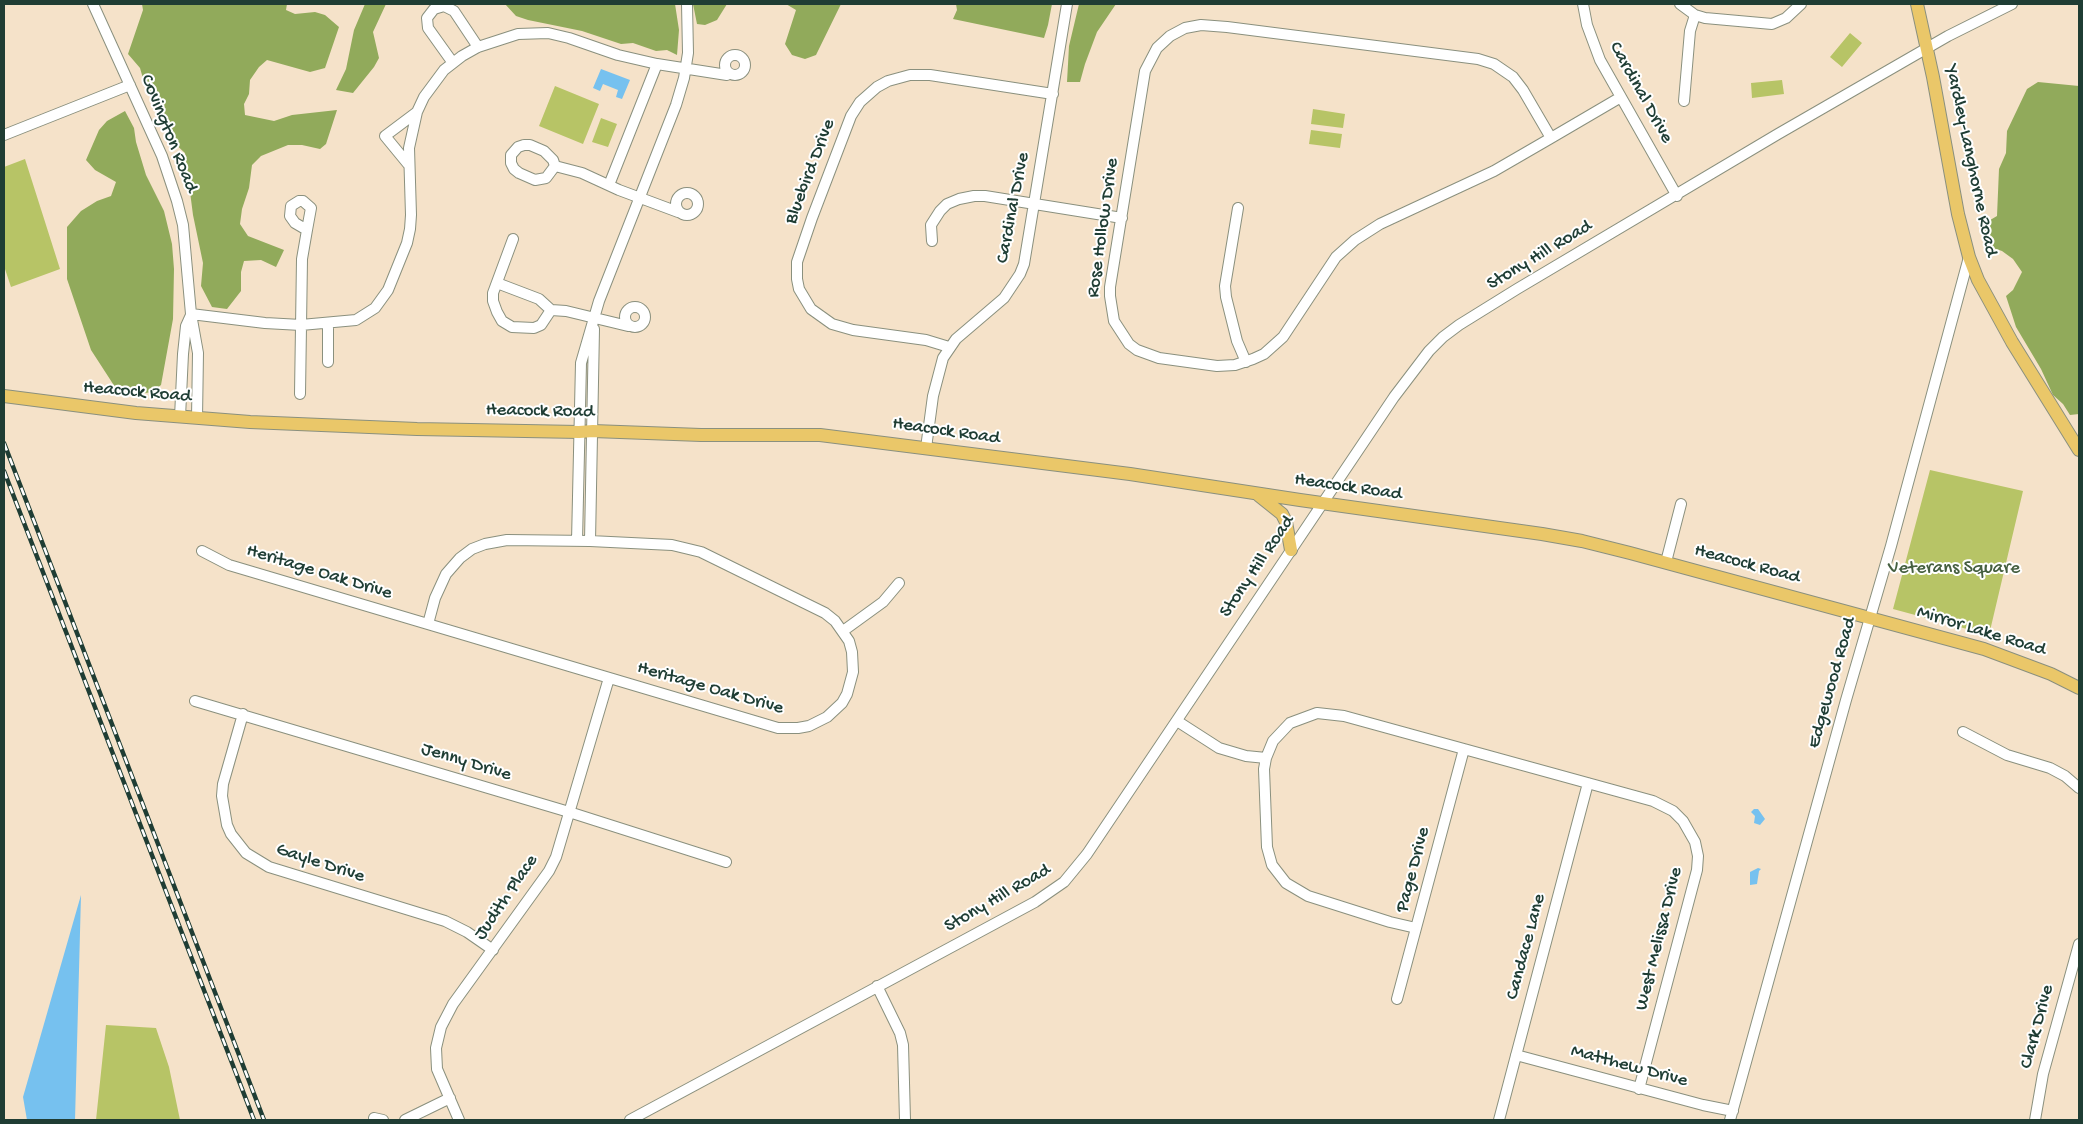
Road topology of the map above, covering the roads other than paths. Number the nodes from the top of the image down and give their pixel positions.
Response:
1 (93, 4) edge
2 (687, 4) edge
3 (1067, 4) edge
4 (1583, 4) edge
5 (1680, 4) edge
6 (1801, 4) edge
7 (1917, 4) edge
8 (2012, 4) edge
9 (1695, 15) junction
10 (478, 47) junction
11 (1927, 49) junction
12 (453, 62) junction
13 (657, 64) junction
14 (686, 68) junction
15 (728, 75) dead end
16 (130, 85) junction
17 (1053, 94) junction
18 (1621, 97) junction
19 (1684, 101) dead end
20 (417, 112) junction
21 (4, 135) edge
22 (1551, 138) junction
23 (408, 164) junction
24 (555, 166) dead end
25 (609, 185) junction
26 (640, 196) junction
27 (1677, 196) junction
28 (1034, 205) junction
29 (1238, 208) dead end
30 (678, 212) dead end
31 (1122, 218) junction
32 (307, 230) dead end
33 (512, 239) dead end
34 (932, 242) dead end
35 (1969, 257) junction
36 (497, 283) junction
37 (551, 310) junction
38 (191, 314) junction
39 (594, 318) junction
40 (328, 324) junction
41 (301, 325) junction
42 (628, 326) dead end
43 (949, 348) junction
44 (328, 362) dead end
45 (1246, 362) junction
46 (300, 394) dead end
47 (4, 396) edge
48 (180, 416) junction
49 (197, 418) junction
50 (593, 431) junction
51 (579, 432) junction
52 (926, 448) junction
53 (2079, 450) edge
54 (1255, 493) junction
55 (1321, 503) junction
56 (1682, 504) dead end
57 (577, 540) junction
58 (590, 541) junction
59 (1290, 550) junction
60 (202, 551) dead end
61 (1666, 562) junction
62 (899, 583) dead end
63 (1870, 618) junction
64 (428, 624) junction
65 (843, 631) junction
66 (608, 678) junction
67 (2079, 688) edge
68 (195, 701) dead end
69 (243, 714) junction
70 (1177, 721) junction
71 (1963, 732) dead end
72 (1464, 749) junction
73 (1266, 758) junction
74 (1588, 783) junction
75 (2079, 788) edge
76 (569, 812) junction
77 (726, 862) dead end
78 (1416, 928) junction
79 (2079, 944) edge
80 (493, 950) junction
81 (877, 986) junction
82 (1397, 999) dead end
83 (1516, 1055) junction
84 (1639, 1089) junction
85 (450, 1098) junction
86 (1732, 1116) edge
87 (405, 1120) edge
88 (459, 1120) edge
89 (465, 1120) edge
90 (630, 1120) edge
91 (905, 1120) edge
92 (1499, 1120) edge
93 (2036, 1120) edge

1 - 16 street, Covington Road
2 - 14 street
3 - 17 street, Cardinal Drive
4 - 18 street, Cardinal Drive
5 - 9 street
6 - 9 street
7 - 11 main road, Yardley-Langhorne Road
8 - 11 street, Stony Hill Road
9 - 19 street
10 - 12 street
10 - 12 street
10 - 13 street
11 - 27 street, Stony Hill Road
11 - 35 main road, Yardley-Langhorne Road
12 - 20 street
13 - 14 street
13 - 25 street
14 - 15 street
14 - 26 street
16 - 21 street
16 - 38 street, Covington Road
17 - 28 street, Cardinal Drive
17 - 43 street, Bluebird Drive
18 - 22 street, Rose Hollow Drive
18 - 27 street, Cardinal Drive
20 - 23 street
20 - 23 street
22 - 31 street, Rose Hollow Drive
22 - 45 street, Rose Hollow Drive
23 - 40 street
24 - 25 street
25 - 26 street
26 - 30 street
26 - 39 street
27 - 55 street, Stony Hill Road
28 - 31 street
28 - 34 street
28 - 43 street, Cardinal Drive
29 - 45 street
31 - 45 street, Rose Hollow Drive
32 - 41 street
33 - 36 street
35 - 53 main road, Yardley-Langhorne Road
35 - 63 street, Edgewood Road
36 - 37 street
36 - 37 street
37 - 39 street
38 - 41 street
38 - 48 street, Covington Road
38 - 49 street, Covington Road
39 - 42 street
39 - 50 street
39 - 51 street
40 - 41 street
40 - 44 street
41 - 46 street
43 - 52 street, Cardinal Drive
47 - 48 main road, Heacock Road
48 - 49 main road, Heacock Road
49 - 51 main road, Heacock Road
50 - 51 main road, Heacock Road
50 - 52 main road, Heacock Road
50 - 58 street
51 - 57 street
52 - 54 main road, Heacock Road
54 - 55 main road, Heacock Road
54 - 59 main road
55 - 59 street, Stony Hill Road
55 - 61 main road, Heacock Road
56 - 61 street
57 - 58 street, Heritage Oak Drive
57 - 64 street, Heritage Oak Drive
58 - 65 street, Heritage Oak Drive
59 - 70 street, Stony Hill Road
60 - 64 street, Heritage Oak Drive
61 - 63 main road, Heacock Road
62 - 65 street
63 - 67 main road, Mirror Lake Road
63 - 86 street, Edgewood Road
64 - 66 street, Heritage Oak Drive
65 - 66 street, Heritage Oak Drive
66 - 76 street, Judith Place
68 - 69 street, Jenny Drive
69 - 76 street, Jenny Drive
69 - 80 street, Gayle Drive
70 - 73 street
70 - 81 street, Stony Hill Road
71 - 75 street
72 - 73 street, West Melissa Drive
72 - 74 street, West Melissa Drive
72 - 78 street, Page Drive
73 - 78 street
74 - 83 street, Candace Lane
74 - 84 street, West Melissa Drive
76 - 77 street, Jenny Drive
76 - 80 street, Judith Place
78 - 82 street, Page Drive
79 - 93 street, Clark Drive
80 - 85 street, Judith Place
81 - 90 street, Stony Hill Road
81 - 91 street
83 - 84 street, Matthew Drive
83 - 92 street, Candace Lane
84 - 86 street, Matthew Drive
85 - 87 street
85 - 88 street, Judith Place
85 - 89 street, Judith Place

